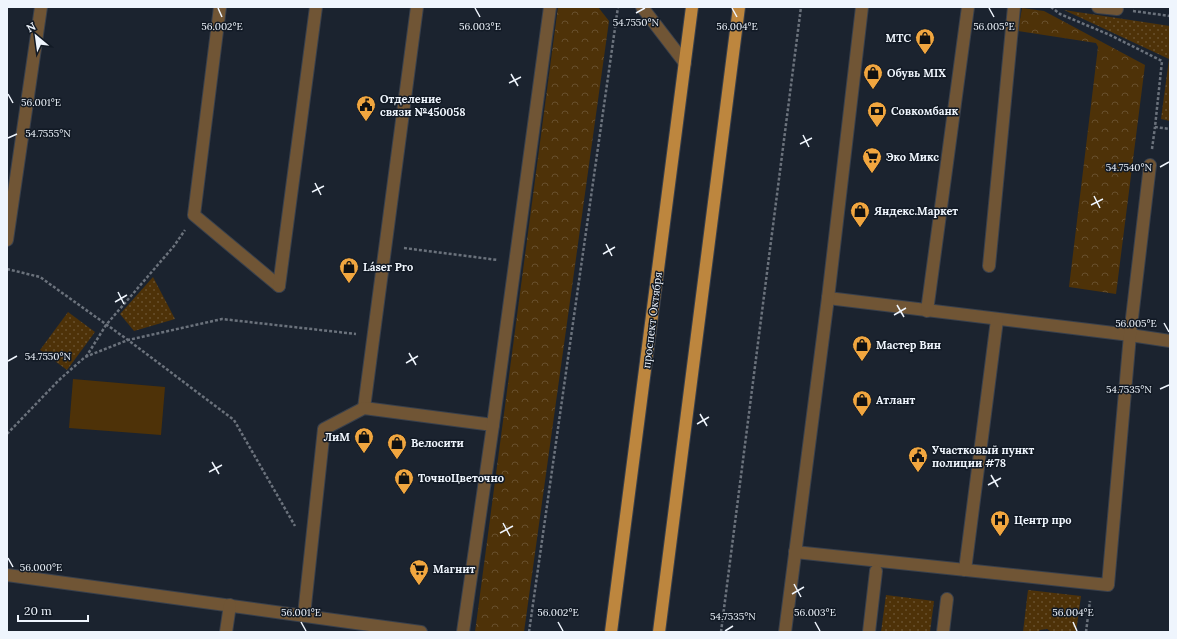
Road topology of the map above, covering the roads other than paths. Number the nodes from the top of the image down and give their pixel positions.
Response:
1 (41, 7) edge
2 (220, 7) edge
3 (316, 7) edge
4 (417, 7) edge
5 (550, 7) edge
6 (642, 7) edge
7 (692, 7) edge
8 (739, 7) edge
9 (862, 7) edge
10 (968, 7) edge
11 (1014, 7) edge
12 (1098, 7) edge
13 (1116, 9) road end
14 (685, 63) junction
15 (1150, 165) dead end
16 (7, 240) edge
17 (989, 266) dead end
18 (828, 298) junction
19 (927, 311) junction
20 (997, 320) junction
21 (1130, 335) junction
22 (1170, 341) edge
23 (364, 408) junction
24 (493, 425) junction
25 (796, 552) junction
26 (965, 570) junction
27 (876, 571) dead end
28 (7, 575) edge
29 (947, 599) dead end
30 (230, 605) junction
31 (304, 615) junction
32 (226, 632) edge
33 (421, 632) edge
34 (463, 632) edge
35 (611, 632) edge
36 (659, 632) edge
37 (785, 632) edge
38 (869, 632) edge
39 (943, 632) edge

1 - 16 street
2 - 3 street
4 - 23 street
5 - 24 street
6 - 14 street
7 - 14 main road, проспект Октября
8 - 36 main road
9 - 18 street
10 - 19 street
11 - 17 street
12 - 13 street
14 - 35 main road, проспект Октября
15 - 21 street
18 - 19 street
18 - 25 street
19 - 20 street
20 - 21 street
20 - 26 street
21 - 22 street
21 - 26 street
23 - 24 street
23 - 31 street
24 - 34 street
25 - 26 street
25 - 37 street
27 - 38 street
28 - 30 street
29 - 39 street
30 - 31 street
30 - 32 street
31 - 33 street

